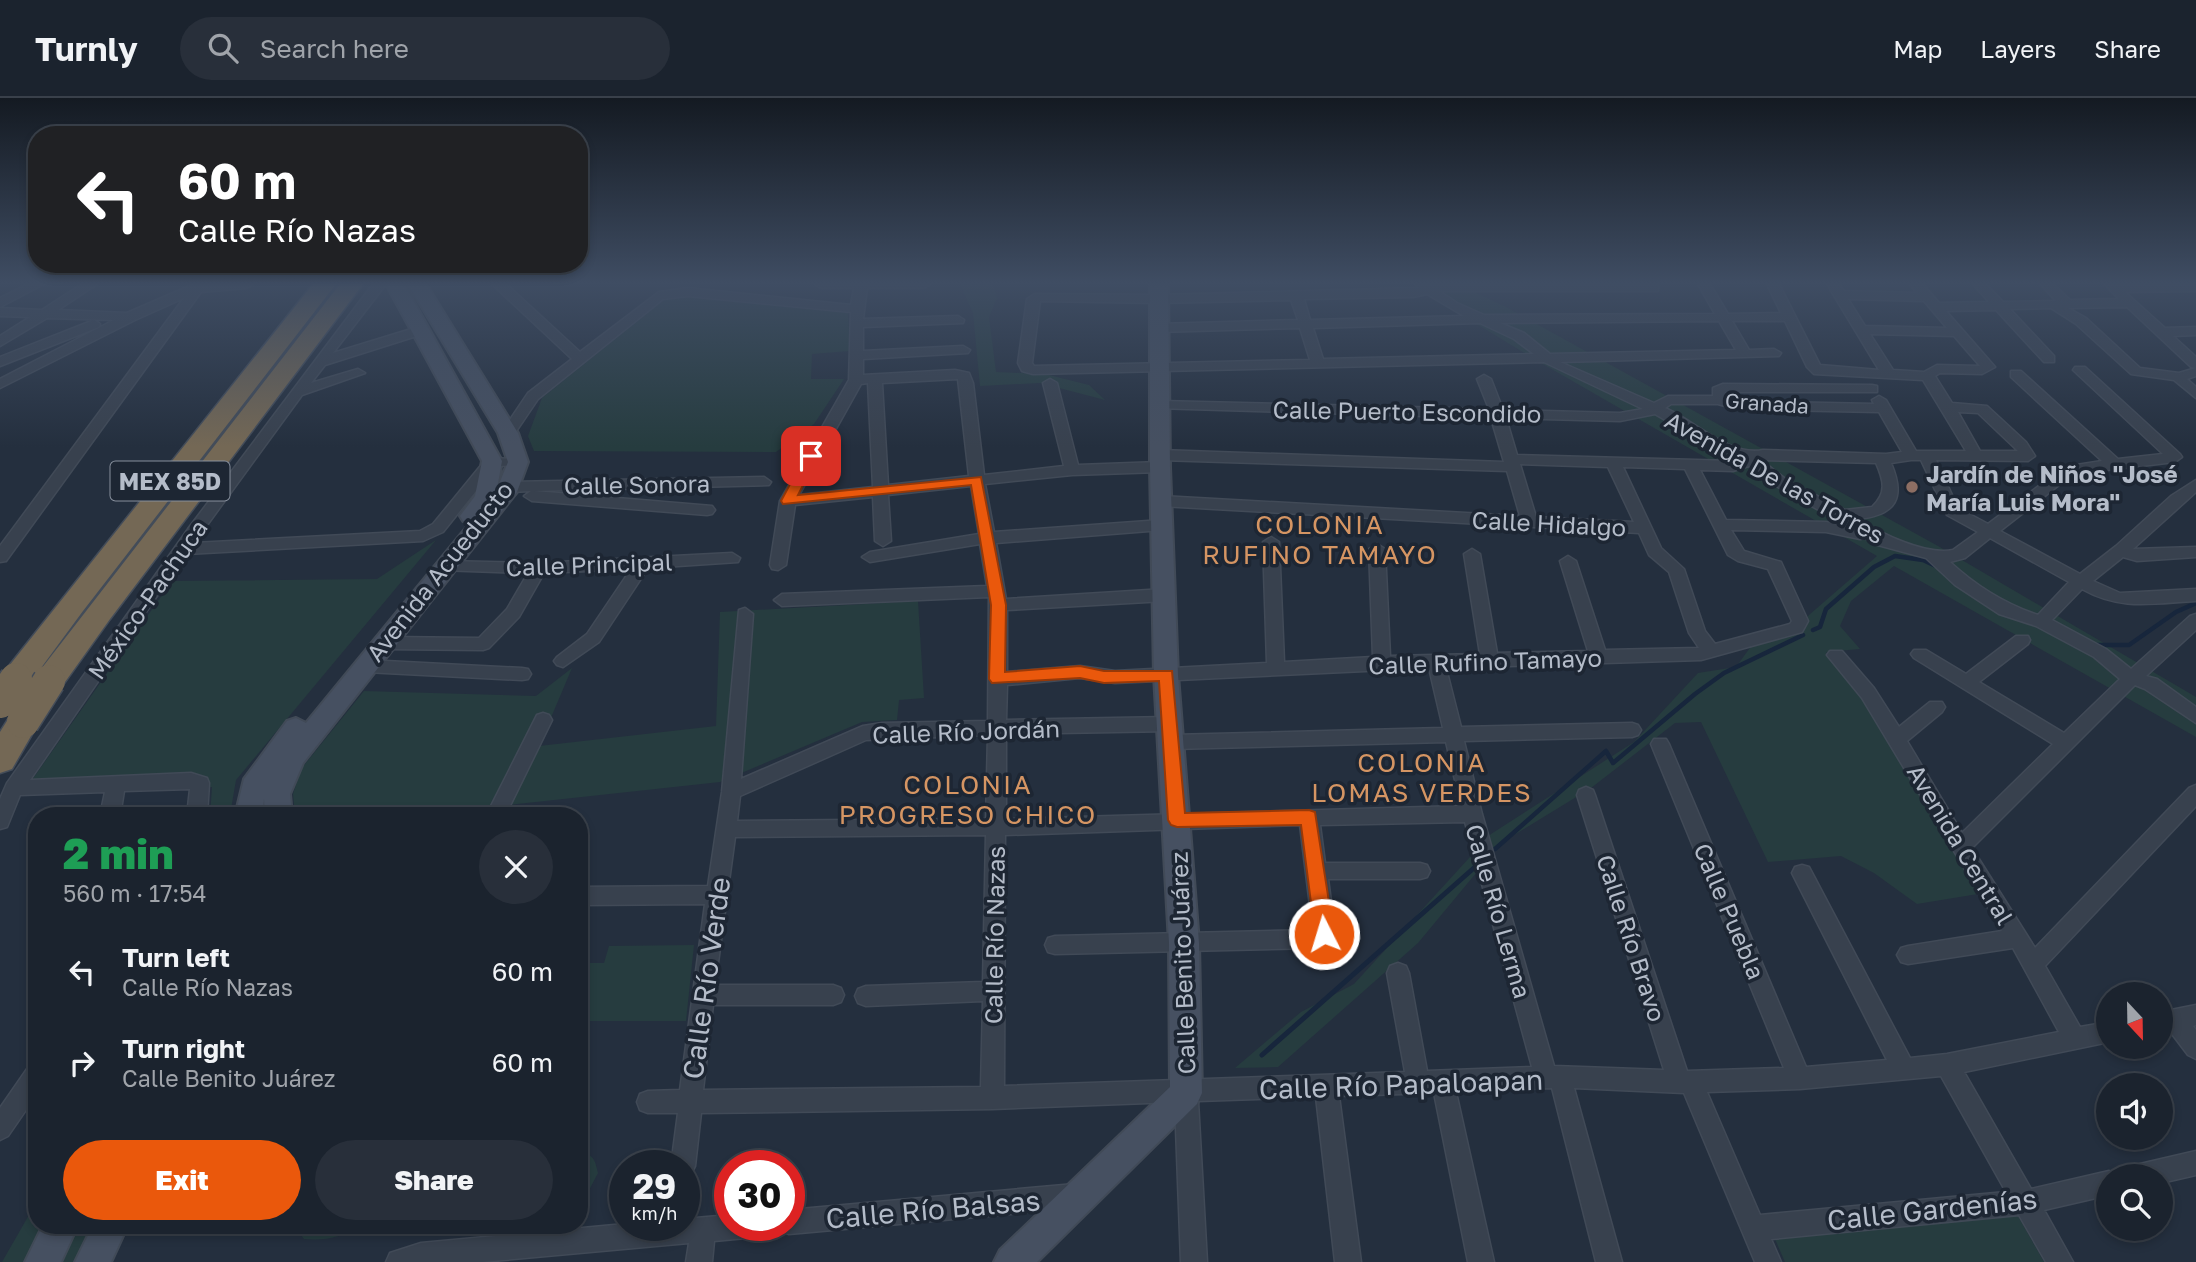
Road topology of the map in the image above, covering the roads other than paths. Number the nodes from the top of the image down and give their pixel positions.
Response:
1 (58, 338) edge
2 (89, 338) edge
3 (160, 338) edge
4 (283, 338) edge
5 (310, 338) edge
6 (338, 338) edge
7 (394, 338) edge
8 (426, 338) edge
9 (450, 338) edge
10 (557, 338) edge
11 (604, 338) edge
12 (858, 338) edge
13 (1029, 338) edge
14 (1158, 338) edge
15 (1309, 338) edge
16 (1522, 338) edge
17 (1737, 338) edge
18 (1801, 338) edge
19 (1866, 338) edge
20 (1963, 338) edge
21 (2029, 338) edge
22 (2100, 338) edge
23 (2167, 338) edge
24 (963, 350) dead end
25 (1774, 353) dead end
26 (1745, 354) junction
27 (858, 355) junction
28 (1544, 357) junction
29 (579, 358) junction
30 (2049, 359) dead end
31 (0, 362) edge
32 (319, 362) junction
33 (1317, 362) junction
34 (2196, 364) edge
35 (1159, 367) junction
36 (2080, 370) dead end
37 (2196, 372) edge
38 (358, 373) dead end
39 (1861, 373) junction
40 (1888, 374) junction
41 (2016, 374) dead end
42 (1927, 376) junction
43 (2179, 377) junction
44 (1484, 379) dead end
45 (856, 380) junction
46 (875, 380) junction
47 (1051, 383) dead end
48 (0, 384) edge
49 (1871, 389) junction
50 (297, 392) junction
51 (2196, 394) edge
52 (1721, 400) junction
53 (1160, 405) junction
54 (1949, 407) junction
55 (1884, 408) junction
56 (1654, 410) junction
57 (1497, 414) junction
58 (508, 433) junction
59 (1919, 455) junction
60 (1976, 456) junction
61 (1882, 459) junction
62 (1751, 460) junction
63 (492, 461) junction
64 (1160, 461) junction
65 (518, 462) junction
66 (1613, 462) junction
67 (1511, 463) junction
68 (2113, 463) junction
69 (1690, 465) junction
70 (1072, 470) junction
71 (976, 480) junction
72 (764, 482) dead end
73 (2196, 485) edge
74 (507, 490) junction
75 (880, 491) junction
76 (788, 501) junction
77 (707, 510) dead end
78 (1162, 513) junction
79 (1843, 516) junction
80 (1530, 523) junction
81 (1721, 525) junction
82 (1814, 526) junction
83 (1642, 527) junction
84 (1989, 531) junction
85 (987, 538) junction
86 (1880, 540) junction
87 (883, 541) dead end
88 (1271, 542) dead end
89 (182, 549) junction
90 (1377, 549) dead end
91 (2121, 551) junction
92 (2196, 552) edge
93 (1472, 554) dead end
94 (1932, 554) junction
95 (0, 557) edge
96 (870, 557) dead end
97 (732, 558) dead end
98 (1568, 561) dead end
99 (642, 564) junction
100 (778, 565) dead end
101 (446, 566) junction
102 (539, 568) junction
103 (2081, 582) junction
104 (2196, 594) edge
105 (1165, 595) junction
106 (998, 598) junction
107 (782, 600) dead end
108 (745, 614) dead end
109 (2196, 620) edge
110 (2042, 622) junction
111 (2022, 640) dead end
112 (384, 643) junction
113 (1713, 652) junction
114 (1920, 654) dead end
115 (1836, 655) dead end
116 (1598, 657) junction
117 (563, 661) dead end
118 (1490, 661) junction
119 (1436, 662) junction
120 (1382, 663) junction
121 (366, 666) junction
122 (1276, 669) junction
123 (522, 674) dead end
124 (1166, 675) junction
125 (2132, 678) junction
126 (997, 679) junction
127 (1967, 682) junction
128 (82, 690) junction
129 (8, 699) edge
130 (71, 705) junction
131 (1936, 707) dead end
132 (2196, 716) edge
133 (543, 720) dead end
134 (996, 729) junction
135 (1632, 730) dead end
136 (1172, 733) junction
137 (1454, 735) junction
138 (1897, 739) junction
139 (2065, 743) junction
140 (1660, 744) dead end
141 (7, 774) edge
142 (117, 782) junction
143 (731, 792) junction
144 (2196, 793) edge
145 (1586, 795) dead end
146 (112, 807) edge
147 (198, 807) edge
148 (250, 807) edge
149 (278, 807) edge
150 (500, 807) edge
151 (1472, 814) junction
152 (1309, 817) junction
153 (1177, 820) junction
154 (0, 821) edge
155 (996, 827) junction
156 (726, 829) junction
157 (1960, 847) junction
158 (1317, 871) junction
159 (1420, 871) dead end
160 (1802, 873) dead end
161 (718, 895) junction
162 (588, 896) edge
163 (2018, 938) junction
164 (1184, 943) junction
165 (1055, 945) dead end
166 (1908, 955) dead end
167 (2033, 964) junction
168 (1398, 973) dead end
169 (993, 991) junction
170 (703, 995) junction
171 (833, 995) dead end
172 (866, 996) dead end
173 (2177, 1019) edge
174 (2096, 1035) edge
175 (2075, 1039) junction
176 (2196, 1048) edge
177 (1947, 1065) junction
178 (1904, 1069) junction
179 (1553, 1077) junction
180 (1800, 1078) junction
181 (1443, 1082) junction
182 (1685, 1082) junction
183 (1419, 1083) junction
184 (28, 1087) edge
185 (1326, 1087) junction
186 (1186, 1093) junction
187 (992, 1098) junction
188 (648, 1102) dead end
189 (690, 1102) junction
190 (0, 1128) edge
191 (685, 1150) edge
192 (2196, 1163) edge
193 (2173, 1168) edge
194 (2096, 1186) edge
195 (1077, 1196) junction
196 (2027, 1202) junction
197 (805, 1221) edge
198 (1754, 1228) junction
199 (714, 1229) edge
200 (700, 1230) edge
201 (703, 1230) junction
202 (57, 1234) edge
203 (107, 1234) edge
204 (609, 1236) edge
205 (1023, 1257) edge
206 (44, 1262) edge
207 (93, 1262) edge
208 (399, 1262) edge
209 (699, 1262) edge
210 (1194, 1262) edge
211 (1348, 1262) edge
212 (1481, 1262) edge
213 (1609, 1262) edge
214 (1768, 1262) edge
215 (2060, 1262) edge

1 - 31 street
2 - 48 street
3 - 95 street
4 - 129 highway, MEX 85D
5 - 129 highway, MEX 85D, bridge
6 - 32 street, México-Pachuca
7 - 32 street
8 - 63 street, Avenida Acueducto
9 - 58 street, Avenida Acueducto
10 - 29 street
11 - 29 street
12 - 27 street
13 - 35 street
14 - 35 street, Calle Benito Juárez
15 - 33 street
16 - 28 street, Avenida De las Torres
17 - 26 street
18 - 39 street
19 - 40 street
20 - 42 street
21 - 30 street
22 - 43 street
23 - 34 street
24 - 27 street
25 - 26 street
26 - 28 street
27 - 45 street
28 - 33 street
28 - 56 street, Avenida De las Torres
29 - 58 street
32 - 50 street, México-Pachuca
33 - 35 street
35 - 53 street, Calle Benito Juárez
36 - 68 street
37 - 43 street
38 - 50 street
39 - 40 street
39 - 49 street
40 - 42 street
41 - 68 street
42 - 54 street
43 - 51 street
44 - 57 street
45 - 46 street
45 - 76 street
46 - 71 street, Calle Río Nazas
46 - 75 street
47 - 70 street
49 - 52 street
49 - 55 street
50 - 89 street, México-Pachuca
52 - 55 street, Granada
52 - 56 street, Granada
53 - 57 street, Calle Puerto Escondido
53 - 64 street, Calle Benito Juárez
54 - 60 street
54 - 60 street
55 - 59 street
56 - 57 street, Calle Puerto Escondido
56 - 62 street, Avenida De las Torres
57 - 67 street
58 - 65 street, Avenida Acueducto
59 - 60 street
59 - 61 street
59 - 84 street
61 - 62 street
61 - 79 street
62 - 69 street
62 - 79 street, Avenida De las Torres
63 - 65 street
63 - 89 street
63 - 148 street, Avenida Acueducto
64 - 67 street
64 - 70 street
64 - 78 street, Calle Benito Juárez
65 - 74 street, Avenida Acueducto
66 - 67 street
66 - 69 street
66 - 83 street
67 - 80 street
68 - 84 street
69 - 81 street
70 - 71 street
71 - 75 street
71 - 85 street, Calle Río Nazas
72 - 74 street, Calle Sonora
73 - 91 street
74 - 77 street
74 - 101 street, Avenida Acueducto
75 - 76 street
75 - 87 street
76 - 100 street
78 - 80 street, Calle Hidalgo
78 - 85 street, Calle Hidalgo
78 - 105 street, Calle Benito Juárez
79 - 82 street
79 - 86 street, Avenida De las Torres
80 - 83 street, Calle Hidalgo
81 - 82 street
81 - 113 street, Calle Rufino Tamayo
82 - 86 street
83 - 113 street
84 - 94 street
84 - 103 street
85 - 96 street, Calle Hidalgo
85 - 106 street, Calle Río Nazas
86 - 94 street, Avenida De las Torres
88 - 122 street
89 - 128 street, México-Pachuca
90 - 120 street
91 - 92 street
91 - 103 street
93 - 118 street
94 - 110 street, Avenida De las Torres
97 - 99 street, Calle Principal
98 - 116 street
99 - 102 street, Calle Principal
99 - 117 street
101 - 102 street, Calle Principal
101 - 112 street, Avenida Acueducto
102 - 112 street
103 - 104 street
103 - 110 street
105 - 106 street
105 - 124 street, Calle Benito Juárez
106 - 107 street
106 - 126 street, Calle Río Nazas
108 - 143 street, Calle Río Verde
109 - 125 street
110 - 125 street, Avenida De las Torres
111 - 127 street
112 - 121 street, Avenida Acueducto
113 - 116 street, Calle Rufino Tamayo
114 - 127 street
115 - 138 street, Avenida Central
116 - 118 street, Calle Rufino Tamayo
118 - 119 street, Calle Rufino Tamayo
119 - 120 street, Calle Rufino Tamayo
119 - 137 street, Calle Río Lerma
120 - 122 street, Calle Rufino Tamayo
121 - 123 street
121 - 149 street, Avenida Acueducto
122 - 124 street, Calle Rufino Tamayo
124 - 126 street, Calle Rufino Tamayo
124 - 136 street, Calle Benito Juárez
125 - 132 street, Avenida De las Torres
125 - 139 street
126 - 134 street, Calle Río Nazas
127 - 139 street
128 - 129 street
128 - 130 street, México-Pachuca
129 - 130 street
129 - 141 highway, MEX 85D
130 - 141 street, México-Pachuca
131 - 138 street
133 - 150 street
134 - 136 street, Calle Río Jordán
134 - 143 street, Calle Río Jordán
134 - 155 street, Calle Río Nazas
135 - 137 street, Calle Río Jordán
136 - 137 street, Calle Río Jordán
136 - 153 street, Calle Benito Juárez
137 - 151 street, Calle Río Lerma
138 - 157 street, Avenida Central
139 - 157 street
140 - 180 street, Calle Puebla
141 - 142 street
141 - 154 street, México-Pachuca
142 - 146 street
142 - 147 street
143 - 156 street, Calle Río Verde
144 - 167 street
145 - 182 street, Calle Río Bravo
151 - 152 street
151 - 179 street, Calle Río Lerma
152 - 153 street
152 - 158 street
153 - 155 street
153 - 164 street, Calle Benito Juárez
155 - 156 street
155 - 169 street, Calle Río Nazas
156 - 161 street, Calle Río Verde
157 - 163 street, Avenida Central
158 - 159 street
158 - 164 street
160 - 178 street
161 - 162 street
161 - 170 street, Calle Río Verde
163 - 166 street
163 - 167 street, Avenida Central
164 - 165 street
164 - 186 street, Calle Benito Juárez
167 - 175 street, Avenida Central
168 - 183 street
169 - 172 street
169 - 187 street, Calle Río Nazas
170 - 171 street
170 - 189 street, Calle Río Verde
173 - 176 street
174 - 175 street, Calle Río Papaloapan
175 - 177 street, Calle Río Papaloapan
177 - 178 street, Calle Río Papaloapan
177 - 196 street
178 - 180 street, Calle Río Papaloapan
179 - 181 street, Calle Río Papaloapan
179 - 182 street, Calle Río Papaloapan
179 - 213 street, Calle Río Lerma
180 - 182 street, Calle Río Papaloapan
181 - 183 street, Calle Río Papaloapan
181 - 212 street
182 - 198 street, Calle Río Bravo
183 - 185 street, Calle Río Papaloapan
184 - 190 street
185 - 186 street, Calle Río Papaloapan
185 - 211 street
186 - 187 street, Calle Río Papaloapan
186 - 195 street
186 - 210 street, Calle Benito Juárez
187 - 189 street, Calle Río Papaloapan
188 - 189 street, Calle Río Papaloapan
189 - 191 street, Calle Río Verde
192 - 193 street
194 - 196 street, Calle Gardenías
195 - 197 street, Calle Río Balsas
195 - 205 street
196 - 198 street, Calle Gardenías
196 - 215 street
198 - 214 street, Calle Río Bravo
199 - 201 street
200 - 201 street
201 - 209 street
202 - 206 street
203 - 207 street
204 - 208 street

